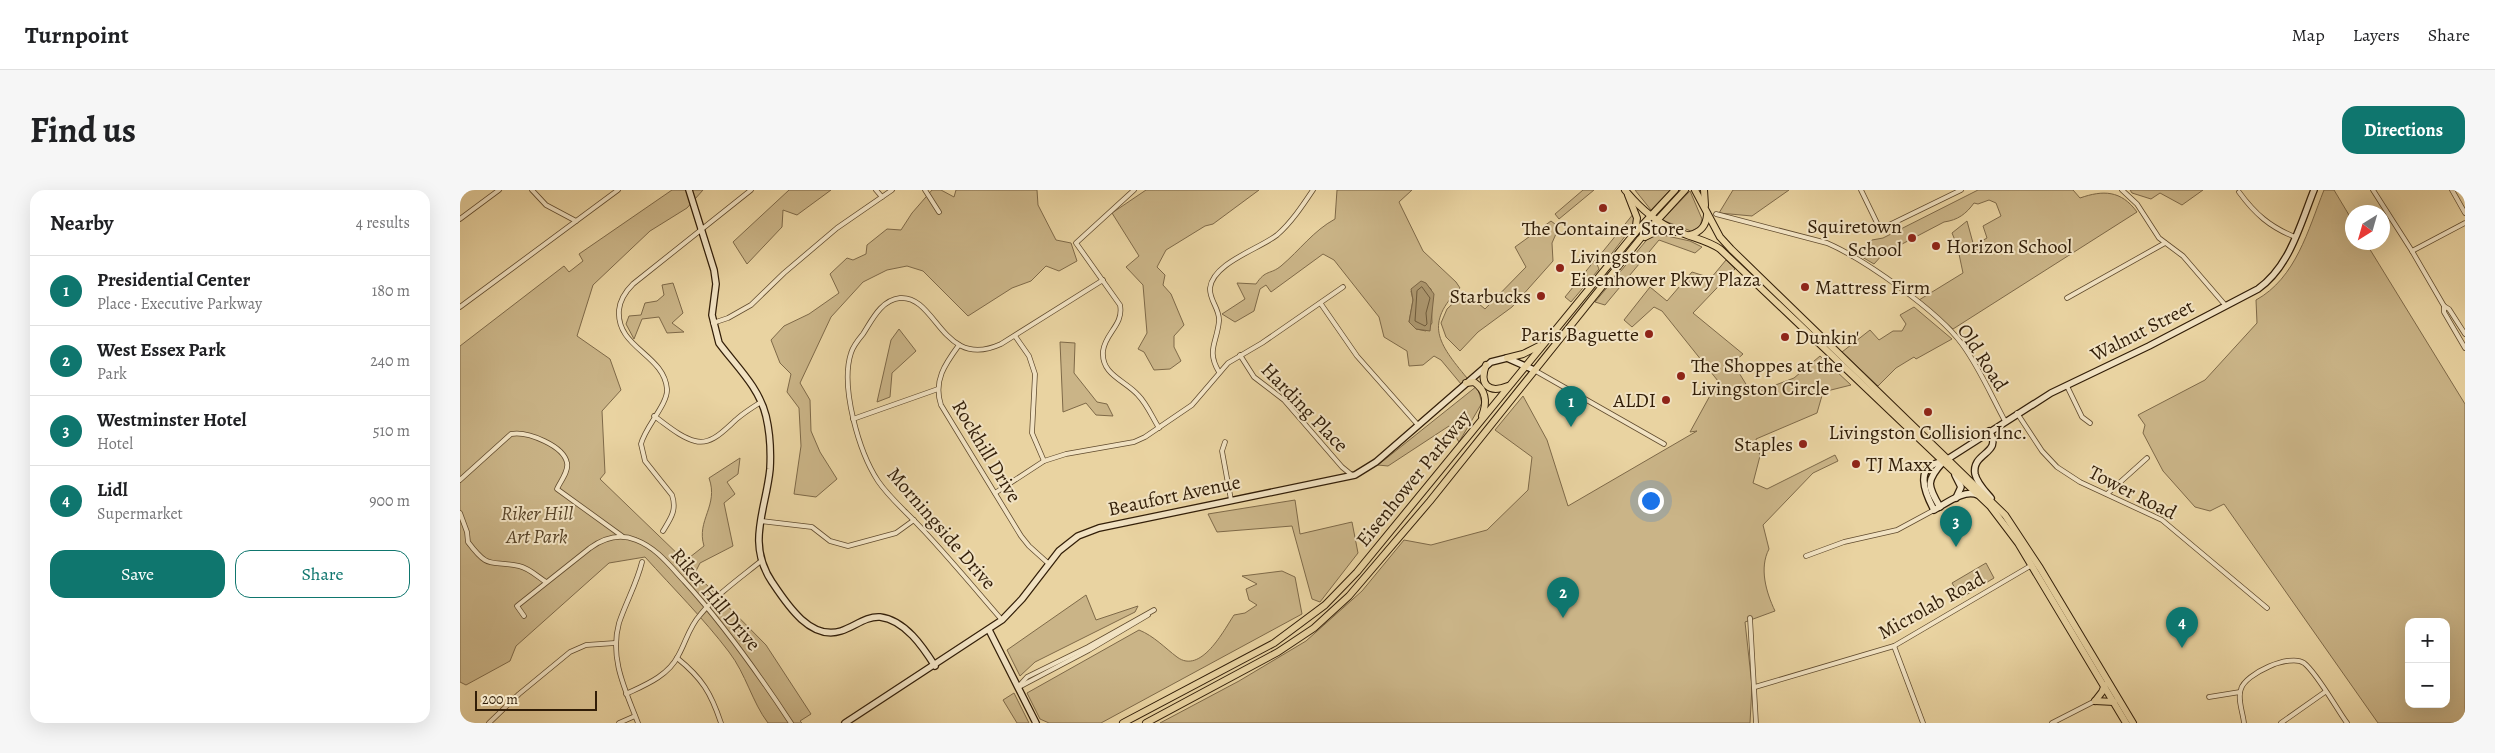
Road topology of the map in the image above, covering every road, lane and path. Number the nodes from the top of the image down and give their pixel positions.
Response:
1 (499, 190) edge
2 (532, 190) edge
3 (618, 190) edge
4 (689, 190) edge
5 (751, 190) edge
6 (876, 190) edge
7 (892, 190) edge
8 (925, 190) edge
9 (1134, 190) edge
10 (1313, 190) edge
11 (1675, 190) edge
12 (1685, 190) edge
13 (1695, 190) edge
14 (1704, 190) edge
15 (1861, 190) edge
16 (1961, 190) edge
17 (2122, 190) edge
18 (2314, 190) edge
19 (2373, 190) edge
20 (2452, 190) edge
21 (1627, 192) edge
22 (2240, 192) dead end
23 (882, 197) junction
24 (939, 212) dead end
25 (1706, 213) junction
26 (2465, 213) edge
27 (1716, 214) dead end
28 (1650, 215) junction
29 (460, 219) edge
30 (1657, 220) junction
31 (576, 222) junction
32 (2465, 223) edge
33 (702, 230) junction
34 (1678, 232) junction
35 (1688, 235) junction
36 (1637, 237) junction
37 (2295, 237) junction
38 (2165, 243) junction
39 (2412, 251) junction
40 (1103, 280) junction
41 (1343, 287) dead end
42 (2067, 298) dead end
43 (1321, 304) junction
44 (2226, 306) junction
45 (2444, 306) junction
46 (460, 307) edge
47 (713, 323) junction
48 (2465, 334) edge
49 (1015, 336) junction
50 (1544, 343) junction
51 (959, 345) junction
52 (2465, 348) edge
53 (1240, 355) junction
54 (1507, 358) junction
55 (1486, 365) junction
56 (1526, 365) junction
57 (1534, 370) junction
58 (1219, 372) junction
59 (1466, 382) junction
60 (1509, 386) junction
61 (2067, 386) junction
62 (938, 389) junction
63 (761, 402) junction
64 (2017, 413) junction
65 (654, 416) junction
66 (853, 419) junction
67 (2005, 421) junction
68 (1478, 423) junction
69 (2090, 423) dead end
70 (1418, 425) junction
71 (1158, 428) junction
72 (1990, 431) junction
73 (1225, 442) dead end
74 (1664, 444) dead end
75 (2147, 458) dead end
76 (1044, 461) junction
77 (1947, 462) junction
78 (1353, 476) junction
79 (460, 480) edge
80 (994, 493) junction
81 (2107, 494) junction
82 (1979, 496) junction
83 (1956, 498) junction
84 (1231, 500) junction
85 (1997, 507) junction
86 (1937, 508) junction
87 (460, 513) edge
88 (914, 520) junction
89 (761, 521) junction
90 (663, 530) dead end
91 (622, 536) junction
92 (1806, 556) dead end
93 (642, 562) dead end
94 (761, 562) junction
95 (1049, 564) junction
96 (2032, 565) junction
97 (546, 582) junction
98 (707, 606) junction
99 (2268, 608) dead end
100 (524, 616) dead end
101 (1750, 618) dead end
102 (1002, 620) junction
103 (989, 630) junction
104 (616, 643) junction
105 (1894, 646) junction
106 (678, 658) junction
107 (936, 666) junction
108 (2105, 685) junction
109 (1018, 687) junction
110 (1755, 687) junction
111 (2240, 692) junction
112 (2325, 692) junction
113 (626, 694) junction
114 (2210, 697) dead end
115 (2095, 701) junction
116 (2114, 702) junction
117 (635, 716) junction
118 (1149, 722) edge
119 (489, 723) edge
120 (619, 723) edge
121 (638, 723) edge
122 (721, 723) edge
123 (791, 723) edge
124 (845, 723) edge
125 (1036, 723) edge
126 (1123, 723) edge
127 (1756, 723) edge
128 (1923, 723) edge
129 (2052, 723) edge
130 (2126, 723) edge
131 (2133, 723) edge
132 (2244, 723) edge
133 (2281, 723) edge
134 (2347, 723) edge

1 - 29 street
2 - 31 street
3 - 31 street
4 - 33 street
5 - 33 street
6 - 23 street
7 - 23 street
8 - 24 street
9 - 40 street
10 - 58 street
11 - 28 main road, Eisenhower Parkway
12 - 30 main road, Eisenhower Parkway
13 - 25 main road
14 - 25 main road
15 - 16 street
17 - 38 street
18 - 37 street, Walnut Street
19 - 39 street
20 - 26 street
21 - 28 main road
21 - 36 main road
22 - 37 street
23 - 47 street
25 - 35 main road
25 - 77 main road
27 - 67 street, Old Road
28 - 30 main road
28 - 36 main road, Eisenhower Parkway
30 - 34 main road
30 - 36 main road, Eisenhower Parkway
31 - 46 street
32 - 39 street
33 - 47 street
33 - 65 street
34 - 35 main road
34 - 36 main road
35 - 77 main road
36 - 50 main road, Eisenhower Parkway
36 - 57 main road, Eisenhower Parkway
37 - 44 street, Walnut Street
38 - 42 street
38 - 44 street
39 - 45 street
40 - 49 street
40 - 71 street
41 - 43 street
43 - 53 street
43 - 70 street
44 - 61 street, Walnut Street
45 - 48 street
45 - 52 street
47 - 63 street
49 - 51 street
49 - 76 street
50 - 54 main road
50 - 56 main road, Eisenhower Parkway
51 - 62 street, Rockhill Drive
51 - 66 street, Morningside Drive
53 - 58 street
53 - 78 street, Harding Place
54 - 55 street, Beaufort Avenue
54 - 56 street
55 - 59 street, Beaufort Avenue
55 - 60 main road
56 - 57 street
56 - 60 main road, Eisenhower Parkway
57 - 74 street
57 - 118 main road, Eisenhower Parkway
58 - 71 street
59 - 68 main road
59 - 70 street, Beaufort Avenue
60 - 68 main road, Eisenhower Parkway
61 - 64 street, Walnut Street
61 - 69 street
62 - 66 street
62 - 80 street, Rockhill Drive
63 - 65 street
63 - 89 street
64 - 67 street, Walnut Street
64 - 81 street, Tower Road
65 - 90 street
66 - 88 street, Morningside Drive
67 - 72 street, Walnut Street
68 - 126 main road, Eisenhower Parkway
70 - 78 street, Beaufort Avenue
71 - 76 street
72 - 77 street, Walnut Street
72 - 85 street
73 - 84 street
75 - 81 street
76 - 80 street
77 - 82 main road
77 - 83 street
77 - 85 main road
77 - 86 street, Walnut Street
78 - 84 street, Beaufort Avenue
79 - 91 street, Riker Hill Drive
80 - 95 street, Rockhill Drive
81 - 99 street, Tower Road
82 - 83 street
82 - 96 main road
83 - 86 street
84 - 95 street, Beaufort Avenue
85 - 131 main road
86 - 92 street
87 - 97 street
88 - 89 street
88 - 102 street, Morningside Drive
89 - 94 street
91 - 97 street
91 - 98 street, Riker Hill Drive
93 - 104 street
94 - 98 street
94 - 107 street
95 - 102 street, Beaufort Avenue
96 - 105 street, Microlab Road
96 - 108 main road
97 - 100 street
98 - 106 street
98 - 123 street, Riker Hill Drive
101 - 110 street
102 - 103 street, Beaufort Avenue
103 - 107 street, Beaufort Avenue
103 - 109 street
104 - 113 street
104 - 119 street
105 - 110 street, Microlab Road
105 - 128 street
106 - 113 street
106 - 122 street
107 - 124 street, Beaufort Avenue
108 - 115 main road
108 - 116 main road
109 - 109 street
109 - 125 street
110 - 127 street
111 - 112 street
111 - 114 street
111 - 132 street
112 - 133 street
112 - 134 street
113 - 117 street
115 - 116 main road
115 - 129 street
116 - 130 main road
117 - 120 street
117 - 121 street

